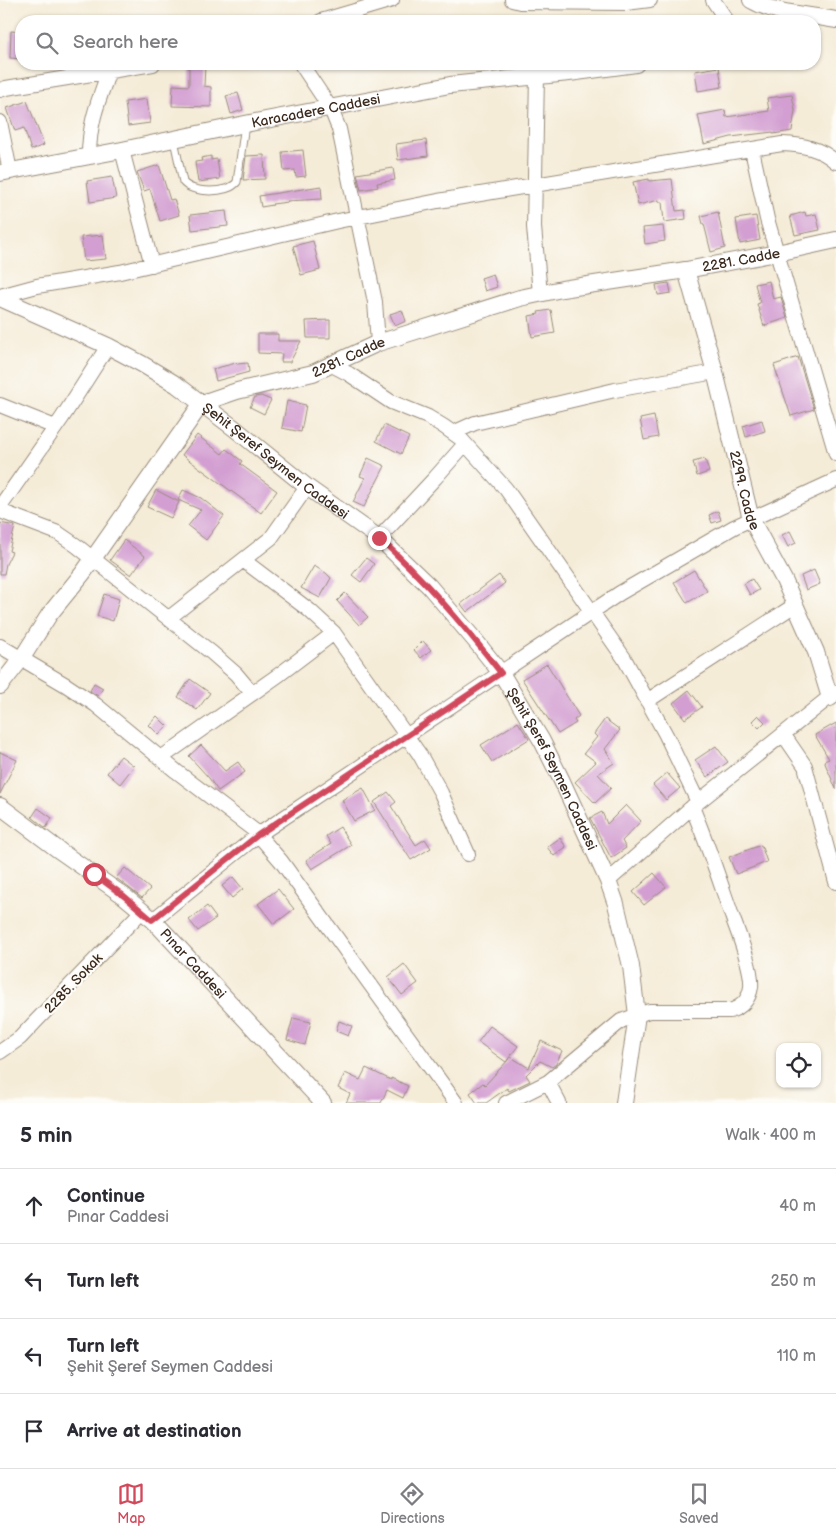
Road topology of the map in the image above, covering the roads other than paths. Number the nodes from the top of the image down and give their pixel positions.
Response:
1 (392, 0) edge
2 (512, 0) edge
3 (650, 0) edge
4 (713, 0) edge
5 (751, 0) edge
6 (341, 15) edge
7 (724, 15) edge
8 (803, 15) edge
9 (120, 70) edge
10 (305, 70) edge
11 (586, 70) edge
12 (109, 72) junction
13 (536, 76) junction
14 (0, 90) edge
15 (331, 109) junction
16 (0, 122) edge
17 (245, 124) junction
18 (173, 140) junction
19 (122, 150) junction
20 (752, 150) junction
21 (89, 156) junction
22 (836, 162) edge
23 (5, 172) edge
24 (534, 186) junction
25 (358, 217) junction
26 (836, 240) edge
27 (777, 253) junction
28 (152, 265) junction
29 (686, 270) junction
30 (540, 294) junction
31 (0, 297) edge
32 (378, 343) junction
33 (108, 346) junction
34 (332, 365) junction
35 (716, 372) junction
36 (202, 403) junction
37 (0, 405) edge
38 (55, 427) junction
39 (453, 433) junction
40 (465, 444) junction
41 (836, 454) edge
42 (836, 480) edge
43 (307, 487) junction
44 (0, 507) edge
45 (0, 511) edge
46 (750, 519) junction
47 (379, 538) junction
48 (93, 559) junction
49 (244, 560) junction
50 (795, 605) junction
51 (592, 612) junction
52 (169, 618) junction
53 (334, 633) junction
54 (0, 646) edge
55 (22, 658) junction
56 (501, 673) junction
57 (0, 686) edge
58 (252, 693) junction
59 (833, 695) edge
60 (647, 701) junction
61 (783, 734) junction
62 (408, 736) junction
63 (161, 758) junction
64 (695, 804) junction
65 (0, 806) edge
66 (258, 835) junction
67 (468, 854) dead end
68 (608, 881) junction
69 (836, 882) edge
70 (147, 915) junction
71 (636, 1015) junction
72 (0, 1052) edge
73 (548, 1082) junction
74 (323, 1103) edge
75 (456, 1103) edge
76 (506, 1103) edge
77 (558, 1103) edge
78 (624, 1103) edge

1 - 6 street
2 - 3 street
4 - 7 street
5 - 8 street
9 - 12 street
10 - 15 street
11 - 13 street, Karacadere Caddesi
12 - 14 street
12 - 21 street
13 - 15 street, Karacadere Caddesi
13 - 24 street
15 - 17 street, Karacadere Caddesi
15 - 25 street
16 - 23 street
17 - 18 street, Karacadere Caddesi
17 - 18 lane
18 - 19 street, Karacadere Caddesi
19 - 21 street, Karacadere Caddesi
19 - 28 street
20 - 22 street
20 - 24 street
20 - 27 street
21 - 23 street, Karacadere Caddesi
24 - 25 street
24 - 30 street
25 - 28 street
25 - 32 street
26 - 27 street, 2281. Cadde
27 - 29 street, 2281. Cadde
27 - 41 street
28 - 31 street
29 - 30 street, 2281. Cadde
29 - 35 street, 2299. Cadde
30 - 32 street, 2281. Cadde
31 - 33 street, Şehit Şeref Seymen Caddesi
32 - 34 street, 2281. Cadde
33 - 36 street, Şehit Şeref Seymen Caddesi
33 - 38 street
34 - 36 street, 2281. Cadde
34 - 39 street
35 - 39 street
35 - 46 street, 2299. Cadde
36 - 43 street, Şehit Şeref Seymen Caddesi
36 - 48 street
37 - 38 street
38 - 44 street
39 - 40 street
40 - 47 street
40 - 51 street
42 - 46 street, 2285. Sokak
43 - 47 street, Şehit Şeref Seymen Caddesi
43 - 49 street
45 - 48 street
46 - 50 street, 2299. Cadde
46 - 51 street, 2285. Sokak
47 - 56 street, Şehit Şeref Seymen Caddesi
48 - 52 street
48 - 55 street
49 - 52 street
49 - 53 street
50 - 59 street, 2299. Cadde
50 - 60 street
51 - 56 street, 2285. Sokak
51 - 60 street
52 - 58 street
53 - 58 street
53 - 62 street
54 - 55 street
55 - 57 street
55 - 63 street
56 - 62 street, 2285. Sokak
56 - 68 street, Şehit Şeref Seymen Caddesi
58 - 63 street
59 - 61 street
60 - 64 street
61 - 64 street
61 - 69 street
62 - 66 street, 2285. Sokak
62 - 67 street
63 - 66 street
64 - 68 street
64 - 71 street
65 - 70 street, Pınar Caddesi
66 - 70 street, 2285. Sokak
66 - 75 street
68 - 71 street, Şehit Şeref Seymen Caddesi
70 - 72 street, 2285. Sokak
70 - 74 street, Pınar Caddesi
71 - 73 street
71 - 78 street, Şehit Şeref Seymen Caddesi
73 - 76 street
73 - 77 street

